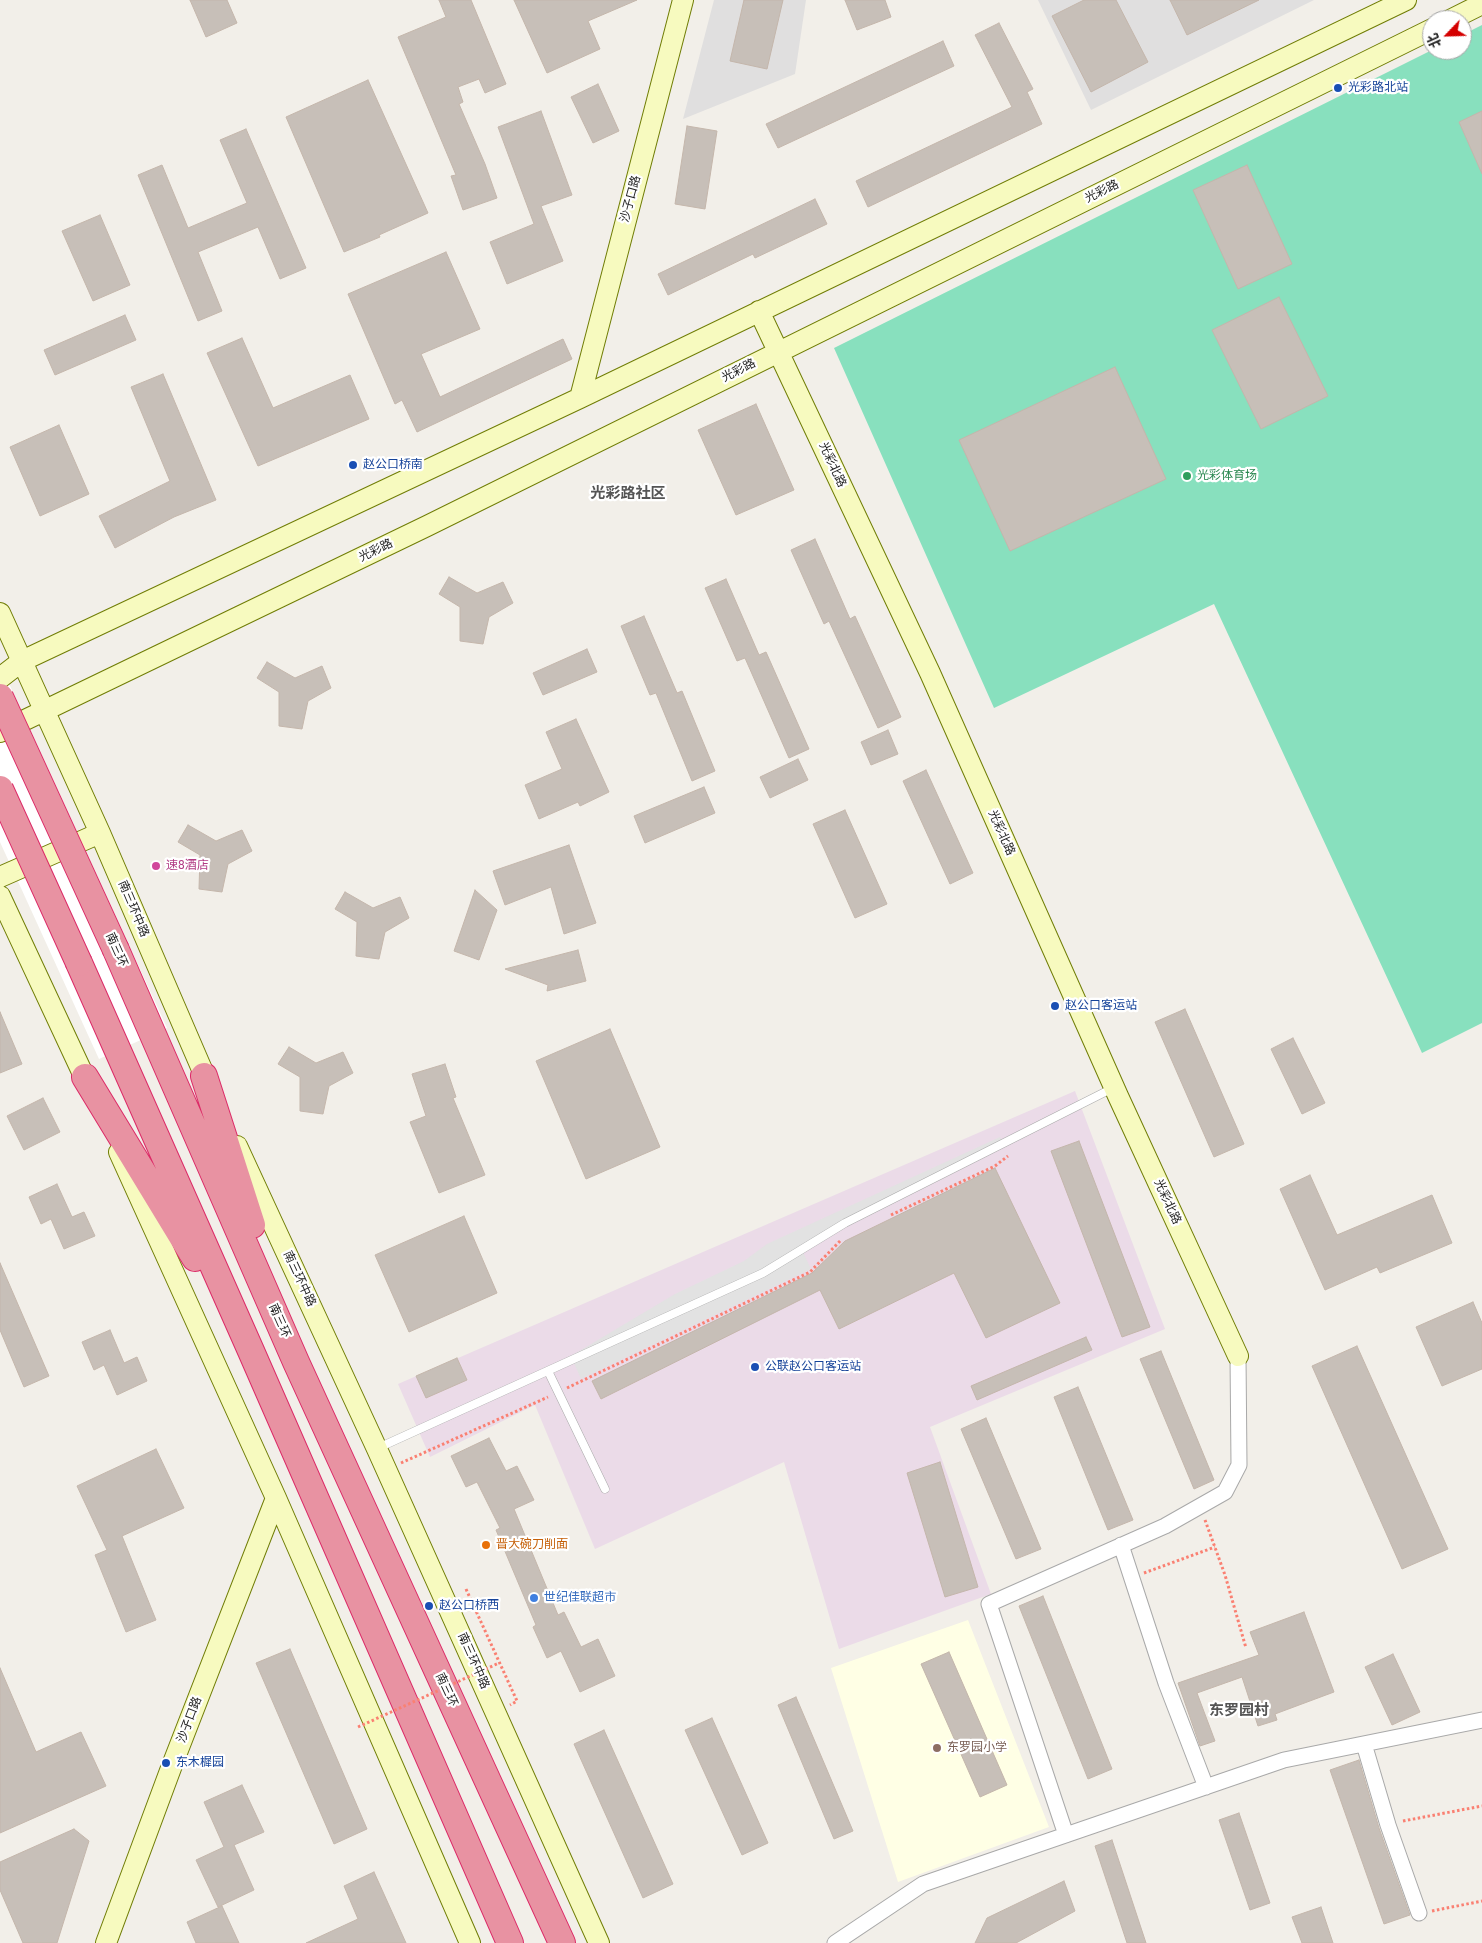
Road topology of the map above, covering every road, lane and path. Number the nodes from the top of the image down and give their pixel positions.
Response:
1 (683, 0) edge
2 (1406, 0) edge
3 (1482, 4) edge
4 (1470, 10) edge
5 (1422, 34) edge
6 (759, 312) junction
7 (778, 351) junction
8 (580, 398) junction
9 (0, 613) edge
10 (22, 661) junction
11 (0, 678) edge
12 (0, 697) edge
13 (44, 711) junction
14 (0, 732) edge
15 (0, 789) edge
16 (100, 833) junction
17 (0, 877) edge
18 (0, 896) edge
19 (204, 1076) junction
20 (85, 1077) junction
21 (1114, 1087) junction
22 (251, 1351) junction
23 (1238, 1356) joint
24 (296, 1362) junction
25 (548, 1371) junction
26 (378, 1449) junction
27 (605, 1489) dead end
28 (276, 1498) junction
29 (1200, 1506) junction
30 (1121, 1545) junction
31 (1215, 1547) junction
32 (1132, 1577) junction
33 (466, 1589) dead end
34 (1246, 1648) dead end
35 (499, 1663) junction
36 (517, 1701) dead end
37 (1482, 1720) edge
38 (358, 1727) dead end
39 (1364, 1744) junction
40 (1206, 1787) junction
41 (1482, 1806) edge
42 (1388, 1824) junction
43 (1066, 1835) junction
44 (1482, 1900) edge
45 (1419, 1913) joint
46 (106, 1943) edge
47 (470, 1943) edge
48 (510, 1943) edge
49 (562, 1943) edge
50 (599, 1943) edge
51 (835, 1943) edge

1 - 8 street, 沙子口路
2 - 6 street
3 - 4 street
5 - 7 street, 光彩路
6 - 7 street, 光彩北路
6 - 8 street
7 - 13 street, 光彩路
7 - 21 street, 光彩北路
8 - 10 street
9 - 10 street, 南三环中路
10 - 11 street
10 - 13 street, 南三环中路
12 - 24 highway, 南三环, bridge
13 - 14 street, 光彩路
13 - 16 street, 南三环中路
15 - 22 highway, bridge
16 - 17 street
16 - 19 street, 南三环中路
18 - 20 street
19 - 24 highway
19 - 26 street, 南三环中路
20 - 22 highway
20 - 28 street
21 - 23 street, 光彩北路
21 - 25 lane
22 - 48 highway
23 - 29 street
24 - 49 highway, 南三环
25 - 26 lane
25 - 27 lane
26 - 50 street, 南三环中路
28 - 46 street, 沙子口路
28 - 47 street
29 - 30 street
29 - 31 path
30 - 32 street
30 - 43 street
31 - 32 path
31 - 34 path
32 - 40 street
33 - 35 path
35 - 36 path
35 - 38 path, bridge
37 - 39 street
39 - 40 street
39 - 42 street
40 - 43 street
41 - 42 path
42 - 45 street
43 - 51 street
44 - 45 path

